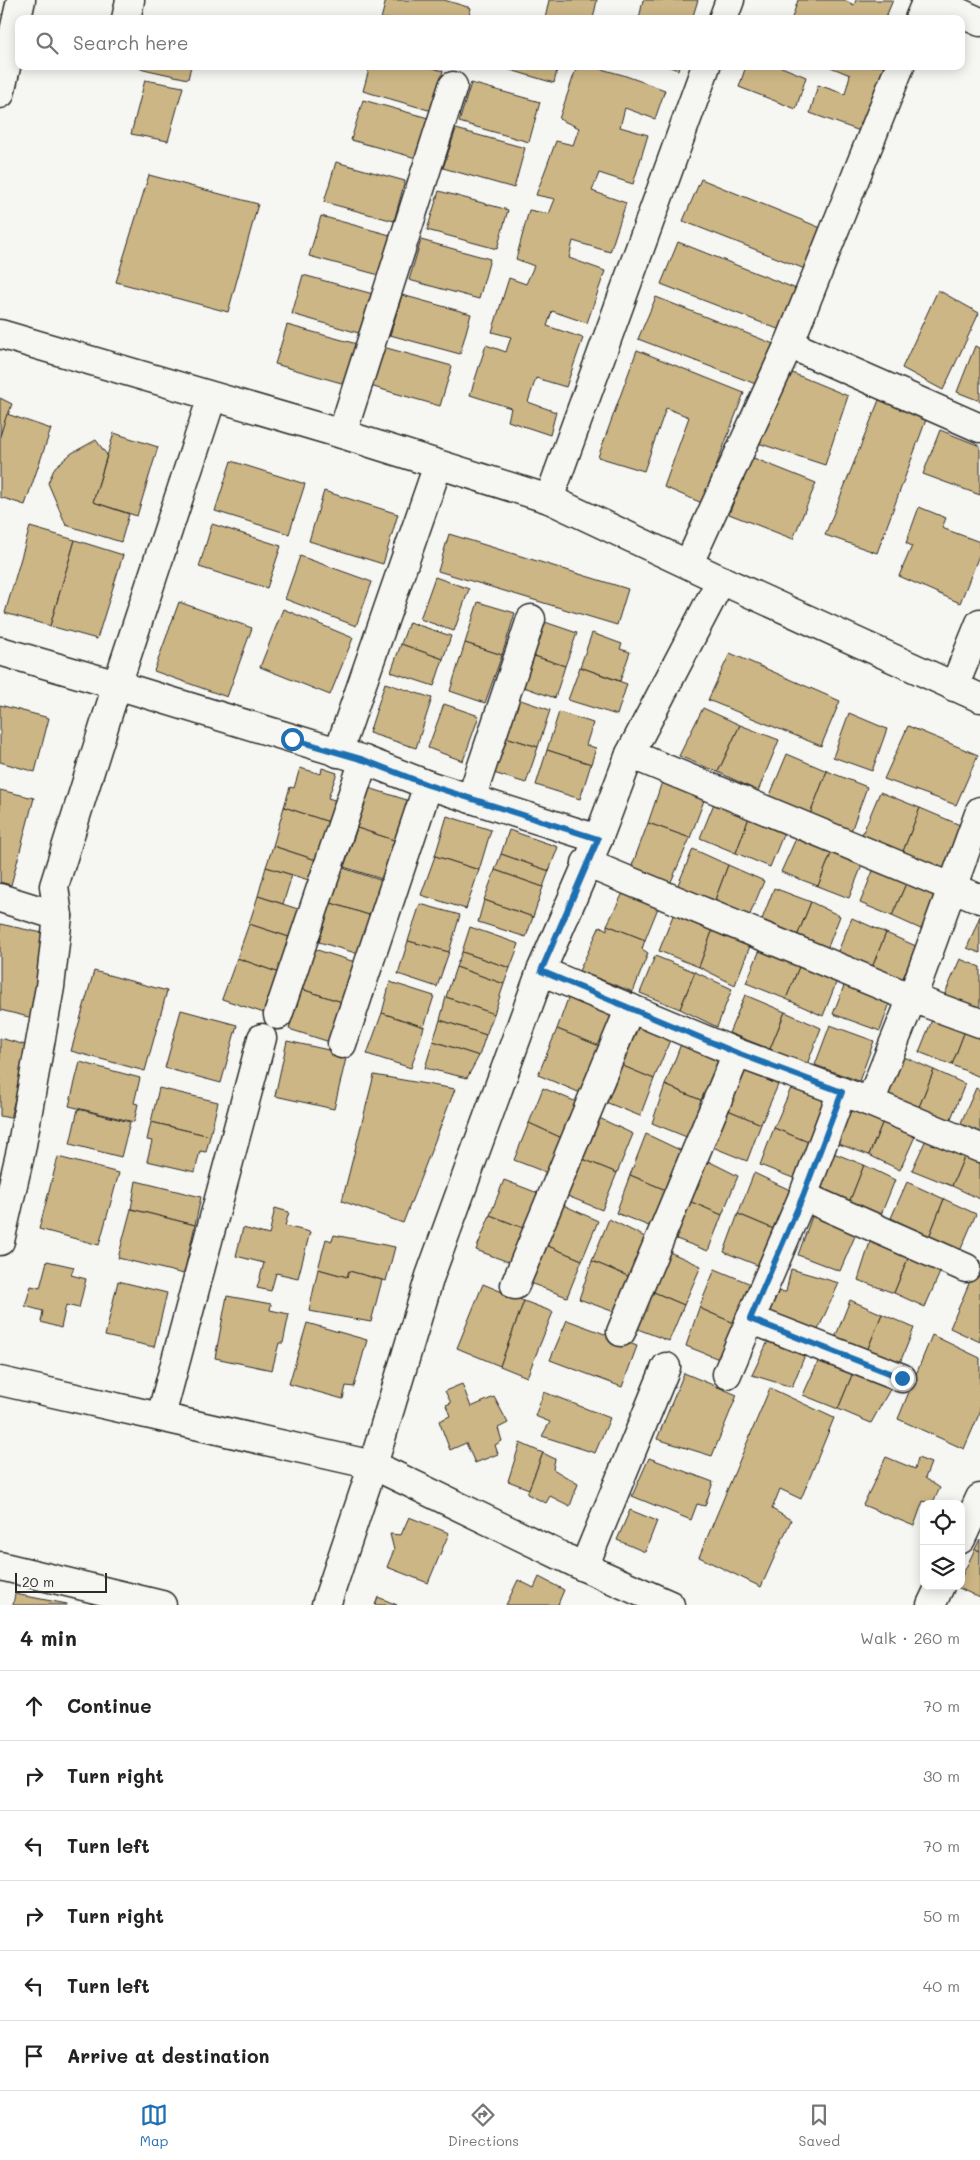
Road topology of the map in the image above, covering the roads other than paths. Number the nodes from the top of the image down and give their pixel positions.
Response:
1 (21, 0) edge
2 (130, 0) edge
3 (730, 0) edge
4 (926, 0) edge
5 (932, 0) edge
6 (18, 15) edge
7 (127, 15) edge
8 (724, 15) edge
9 (920, 15) edge
10 (965, 15) edge
11 (965, 15) edge
12 (980, 22) edge
13 (15, 27) edge
14 (705, 70) edge
15 (898, 70) edge
16 (453, 86) dead end
17 (0, 94) edge
18 (0, 334) edge
19 (789, 344) junction
20 (212, 397) junction
21 (980, 428) edge
22 (342, 434) junction
23 (438, 465) junction
24 (549, 499) junction
25 (689, 563) junction
26 (721, 580) junction
27 (531, 619) dead end
28 (980, 623) edge
29 (0, 651) edge
30 (117, 685) junction
31 (954, 687) junction
32 (980, 698) edge
33 (338, 752) junction
34 (630, 754) junction
35 (364, 760) junction
36 (428, 785) junction
37 (471, 799) junction
38 (980, 811) edge
39 (598, 839) junction
40 (586, 863) junction
41 (953, 889) junction
42 (0, 898) edge
43 (980, 899) edge
44 (58, 916) junction
45 (541, 971) junction
46 (912, 998) junction
47 (630, 1008) junction
48 (278, 1015) dead end
49 (980, 1023) edge
50 (262, 1038) dead end
51 (342, 1044) dead end
52 (737, 1053) junction
53 (842, 1092) junction
54 (870, 1102) junction
55 (11, 1148) edge
56 (980, 1148) edge
57 (803, 1196) junction
58 (0, 1241) edge
59 (966, 1268) dead end
60 (516, 1285) dead end
61 (750, 1319) junction
62 (621, 1332) dead end
63 (666, 1367) dead end
64 (727, 1374) dead end
65 (902, 1378) dead end
66 (0, 1380) edge
67 (161, 1416) junction
68 (373, 1465) junction
69 (980, 1498) edge
70 (965, 1530) edge
71 (0, 1566) edge
72 (584, 1567) junction
73 (938, 1590) edge
74 (86, 1596) edge
75 (162, 1605) edge
76 (326, 1605) edge
77 (670, 1605) edge
78 (931, 1605) edge

1 - 6 street
2 - 7 street
3 - 8 street
4 - 9 street
5 - 10 street
11 - 12 street
13 - 17 street
14 - 24 street
15 - 19 street
16 - 22 street
18 - 20 street
19 - 21 street
19 - 25 street
20 - 22 street
20 - 30 street
22 - 23 street
23 - 24 street
23 - 33 street
24 - 25 street
25 - 26 street
26 - 31 street
26 - 34 street
27 - 37 street
28 - 31 street
29 - 30 street
30 - 33 street
30 - 44 street
31 - 32 street
33 - 35 street
34 - 39 street
34 - 41 street
35 - 36 street
35 - 48 street
36 - 37 street
36 - 51 street
37 - 39 street
38 - 41 street
39 - 40 street
40 - 45 street
40 - 46 street
41 - 43 street
41 - 46 street
42 - 44 street
44 - 55 street
45 - 47 street
45 - 68 street
46 - 49 street
46 - 54 street
47 - 52 street
47 - 60 street
50 - 67 street
52 - 53 street
52 - 62 street
53 - 54 street
53 - 57 street
54 - 56 street
55 - 58 street
57 - 59 street
57 - 61 street
61 - 64 street
61 - 65 street
63 - 72 street
66 - 67 street
67 - 68 street
68 - 72 street
68 - 76 street
69 - 70 street
71 - 74 street
72 - 77 street
73 - 78 street
74 - 75 street

